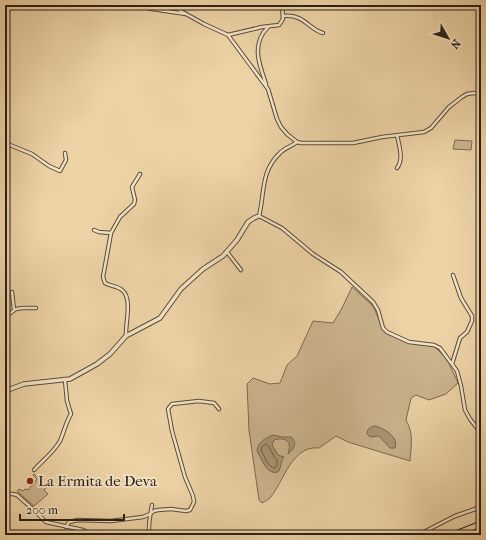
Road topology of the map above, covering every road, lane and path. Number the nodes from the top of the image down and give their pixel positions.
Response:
1 (136, 5) edge
2 (170, 5) edge
3 (282, 5) edge
4 (188, 14) junction
5 (283, 16) junction
6 (268, 26) junction
7 (323, 33) dead end
8 (228, 35) junction
9 (266, 86) junction
10 (481, 94) edge
11 (397, 136) junction
12 (297, 142) junction
13 (5, 143) edge
14 (65, 153) dead end
15 (397, 168) dead end
16 (140, 174) dead end
17 (259, 216) junction
18 (94, 230) dead end
19 (110, 233) junction
20 (226, 252) junction
21 (241, 270) dead end
22 (453, 275) dead end
23 (12, 292) dead end
24 (36, 308) dead end
25 (14, 310) junction
26 (5, 317) edge
27 (126, 336) junction
28 (452, 364) junction
29 (65, 380) junction
30 (5, 391) edge
31 (219, 409) dead end
32 (481, 432) edge
33 (34, 470) dead end
34 (5, 494) edge
35 (152, 505) dead end
36 (481, 507) edge
37 (150, 514) junction
38 (481, 524) edge
39 (66, 527) junction
40 (481, 533) edge
41 (92, 535) edge
42 (150, 535) edge
43 (418, 535) edge
44 (453, 535) edge
45 (477, 535) edge

1 - 4 street
2 - 4 street
3 - 5 street
4 - 8 street
5 - 6 street
5 - 7 street
6 - 8 street
6 - 9 street
8 - 9 street
9 - 12 street
10 - 11 street
11 - 12 street
11 - 15 street
12 - 17 street
13 - 14 street
16 - 19 street
17 - 20 street
17 - 28 street
18 - 19 street
19 - 27 street
20 - 21 street
20 - 27 street
22 - 28 street
23 - 25 street
24 - 25 street
25 - 26 street
27 - 29 street
28 - 32 street
29 - 30 street
29 - 33 street
31 - 37 street
34 - 39 street
35 - 37 street
36 - 43 street
37 - 39 street
37 - 42 street
38 - 44 highway
39 - 41 street
40 - 45 highway

